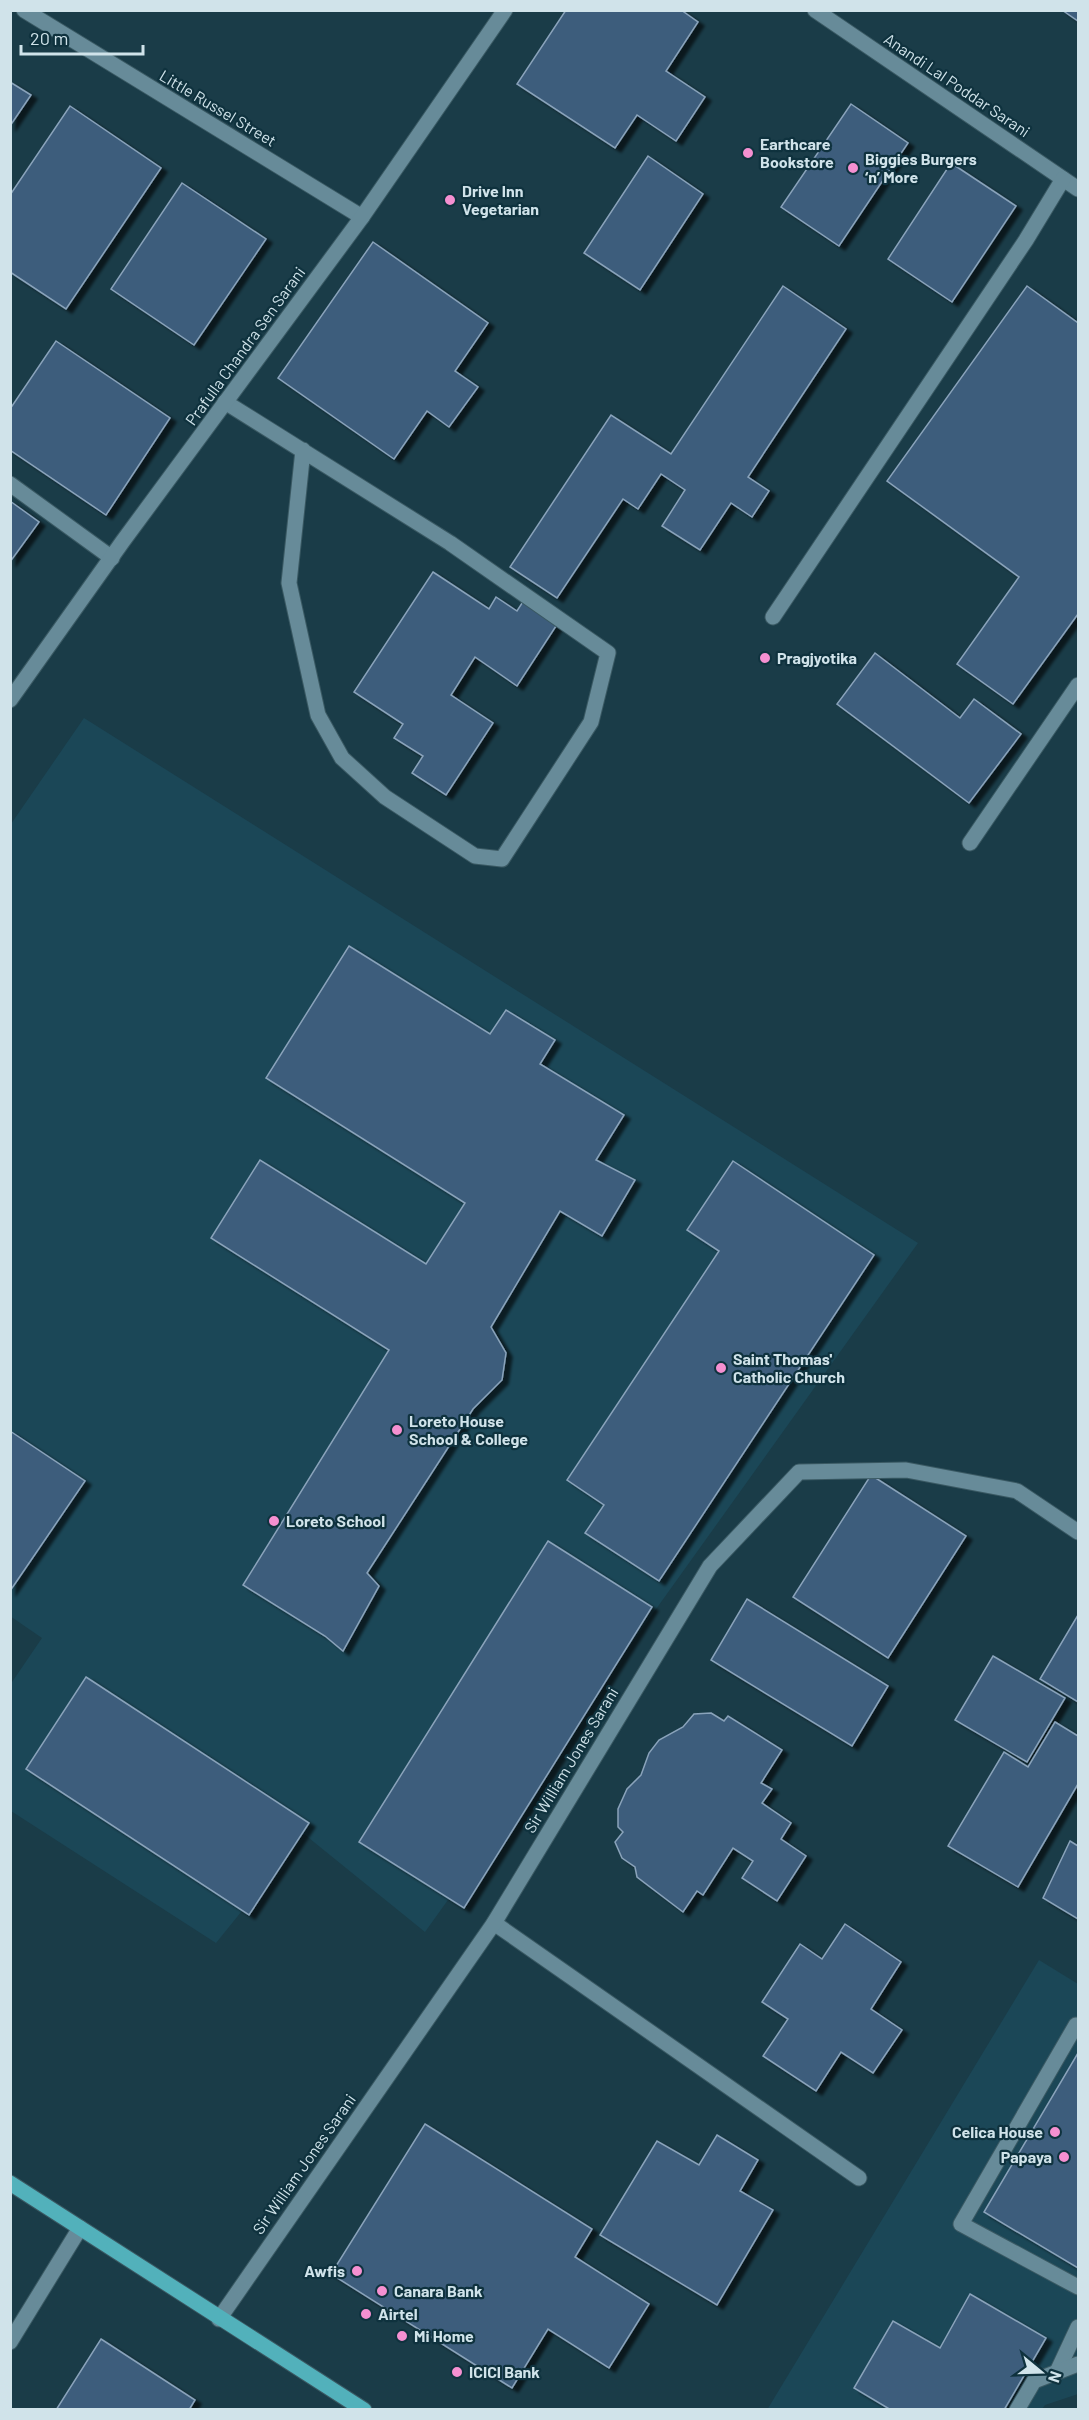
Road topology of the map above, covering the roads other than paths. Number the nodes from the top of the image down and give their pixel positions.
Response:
1 (24, 10) edge
2 (506, 10) edge
3 (814, 10) edge
4 (1063, 179) junction
5 (1078, 189) edge
6 (363, 217) junction
7 (225, 402) junction
8 (303, 450) junction
9 (10, 484) edge
10 (112, 558) junction
11 (773, 617) dead end
12 (1078, 685) edge
13 (13, 693) edge
14 (970, 843) dead end
15 (1078, 1532) edge
16 (494, 1923) junction
17 (1078, 2027) edge
18 (859, 2178) dead end
19 (10, 2183) edge
20 (80, 2228) junction
21 (1078, 2287) edge
22 (219, 2319) junction
23 (1078, 2326) edge
24 (10, 2342) edge
25 (1078, 2364) edge
26 (1057, 2372) junction
27 (363, 2409) edge
28 (1017, 2409) edge

1 - 6 street, Little Russel Street
2 - 6 street, Prafulla Chandra Sen Sarani
3 - 4 street, Anandi Lal Poddar Sarani
4 - 5 street, Anandi Lal Poddar Sarani
4 - 11 street
6 - 7 street, Prafulla Chandra Sen Sarani
7 - 8 street
7 - 10 street, Prafulla Chandra Sen Sarani
8 - 8 street
9 - 10 street
10 - 13 street, Prafulla Chandra Sen Sarani
12 - 14 street
15 - 16 street, Sir William Jones Sarani
16 - 18 street
16 - 22 street, Sir William Jones Sarani
17 - 21 street
19 - 20 main road
20 - 22 main road
20 - 24 street
22 - 27 main road
23 - 26 street
25 - 26 street
26 - 28 street

